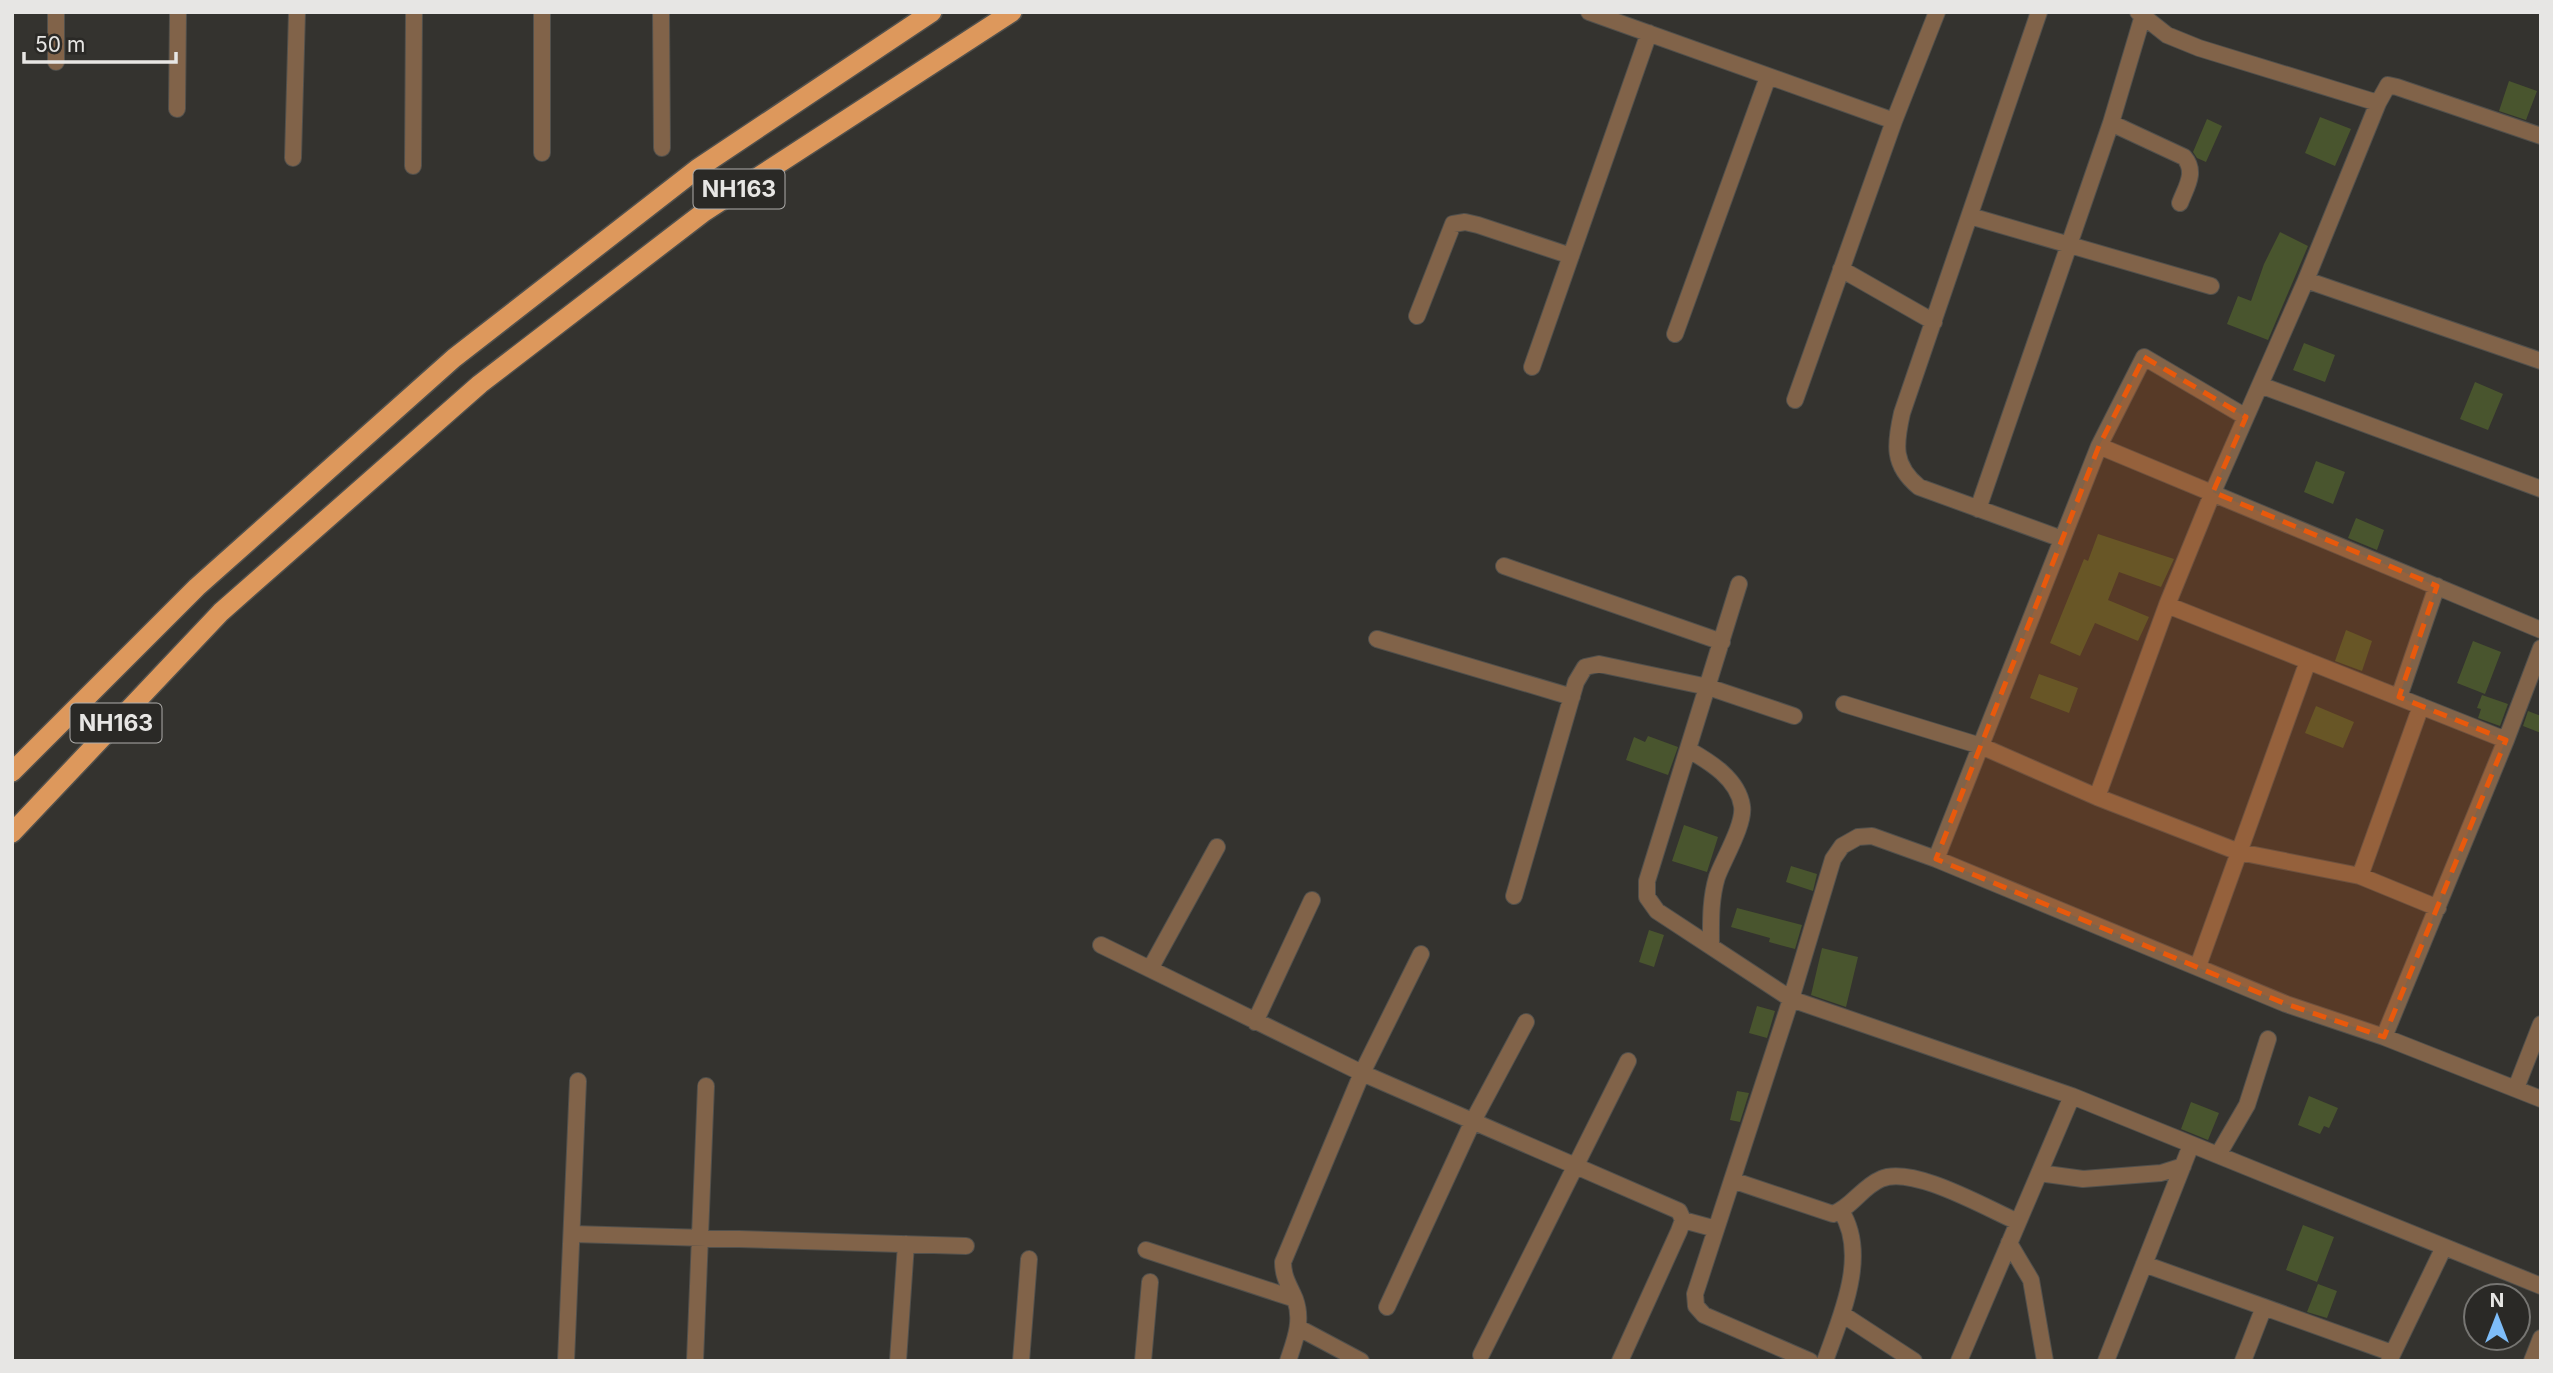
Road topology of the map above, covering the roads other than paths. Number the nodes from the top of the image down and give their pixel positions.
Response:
1 (56, 12) edge
2 (178, 12) edge
3 (297, 12) edge
4 (414, 12) edge
5 (542, 12) edge
6 (661, 12) edge
7 (932, 12) edge
8 (1012, 12) edge
9 (1589, 12) edge
10 (1937, 12) edge
11 (2039, 12) edge
12 (2141, 14) edge
13 (1648, 33) junction
14 (56, 62) dead end
15 (1768, 77) junction
16 (2378, 103) junction
17 (177, 109) dead end
18 (1894, 121) junction
19 (2111, 123) junction
20 (2541, 135) edge
21 (662, 148) dead end
22 (542, 153) dead end
23 (293, 158) dead end
24 (413, 166) dead end
25 (2180, 203) dead end
26 (1970, 216) junction
27 (2069, 245) junction
28 (1571, 256) junction
29 (1841, 269) junction
30 (2306, 280) junction
31 (2211, 286) dead end
32 (1417, 316) dead end
33 (1934, 321) junction
34 (1675, 334) dead end
35 (2541, 361) edge
36 (1532, 367) dead end
37 (2260, 385) junction
38 (1795, 400) dead end
39 (2246, 417) junction
40 (2099, 446) junction
41 (2541, 489) edge
42 (2213, 492) junction
43 (1978, 509) junction
44 (2062, 539) junction
45 (1504, 566) dead end
46 (1739, 584) dead end
47 (2437, 586) junction
48 (2167, 605) junction
49 (2541, 629) edge
50 (1377, 639) dead end
51 (1722, 642) junction
52 (2541, 648) edge
53 (2308, 661) junction
54 (1708, 687) junction
55 (1572, 697) junction
56 (2399, 697) junction
57 (1844, 704) dead end
58 (2421, 706) junction
59 (1794, 716) dead end
60 (2507, 740) junction
61 (1981, 746) junction
62 (1689, 750) junction
63 (12, 772) edge
64 (2096, 797) junction
65 (12, 833) edge
66 (1217, 847) dead end
67 (2239, 852) junction
68 (1936, 859) junction
69 (2360, 876) junction
70 (1514, 895) dead end
71 (1312, 900) dead end
72 (2438, 908) junction
73 (1101, 945) dead end
74 (1711, 946) junction
75 (1421, 954) dead end
76 (2197, 966) junction
77 (1150, 969) junction
78 (1791, 999) junction
79 (1255, 1022) junction
80 (1526, 1022) dead end
81 (2541, 1024) edge
82 (2384, 1037) junction
83 (2268, 1039) dead end
84 (1628, 1061) dead end
85 (1362, 1073) junction
86 (578, 1081) dead end
87 (706, 1086) dead end
88 (2515, 1088) junction
89 (2072, 1096) junction
90 (2541, 1099) edge
91 (1473, 1121) junction
92 (2191, 1145) junction
93 (2218, 1155) junction
94 (1575, 1166) junction
95 (2183, 1166) junction
96 (2039, 1173) junction
97 (1732, 1180) junction
98 (1841, 1211) junction
99 (1683, 1220) junction
100 (2018, 1222) junction
101 (1716, 1228) junction
102 (573, 1234) junction
103 (701, 1238) junction
104 (2009, 1243) junction
105 (906, 1244) junction
106 (966, 1246) dead end
107 (2444, 1247) junction
108 (1146, 1250) dead end
109 (1029, 1259) dead end
110 (2144, 1264) junction
111 (1150, 1282) dead end
112 (2541, 1286) edge
113 (1295, 1299) junction
114 (1387, 1307) dead end
115 (2264, 1307) junction
116 (1842, 1314) junction
117 (1299, 1328) junction
118 (2541, 1338) edge
119 (1481, 1355) dead end
120 (2391, 1357) edge
121 (566, 1361) edge
122 (695, 1361) edge
123 (898, 1361) edge
124 (1021, 1361) edge
125 (1143, 1361) edge
126 (1288, 1361) edge
127 (1361, 1361) edge
128 (1620, 1361) edge
129 (1810, 1361) edge
130 (1825, 1361) edge
131 (1914, 1361) edge
132 (1959, 1361) edge
133 (2045, 1361) edge
134 (2106, 1361) edge
135 (2244, 1361) edge
136 (2532, 1361) edge

1 - 14 street
2 - 17 street
3 - 23 street
4 - 24 street
5 - 22 street
6 - 21 street
7 - 63 highway, NH163
8 - 65 highway, NH163
9 - 13 street
10 - 18 street
11 - 26 street
12 - 16 street
12 - 19 street
13 - 15 street
13 - 28 street
15 - 18 street
15 - 34 street
16 - 20 street
16 - 30 street
18 - 29 street
19 - 25 street
19 - 27 street
26 - 27 street
26 - 33 street
27 - 31 street
27 - 43 street
28 - 32 street
28 - 36 street
29 - 33 street
29 - 38 street
30 - 35 street
30 - 37 street
33 - 43 street
37 - 39 street
37 - 41 street
39 - 40 street
39 - 42 street
40 - 42 street
40 - 44 street
42 - 47 street
42 - 48 street
43 - 44 street
44 - 61 street
45 - 51 street
46 - 51 street
47 - 49 street
47 - 56 street
48 - 53 street
48 - 64 street
50 - 55 street
51 - 54 street
52 - 60 street
53 - 56 street
53 - 67 street
54 - 55 street
54 - 59 street
54 - 62 street
55 - 70 street
56 - 58 street
57 - 61 street
58 - 60 street
58 - 69 street
60 - 72 street
61 - 64 street
61 - 68 street
62 - 74 street
62 - 74 street
64 - 67 street
66 - 77 street
67 - 69 street
67 - 76 street
68 - 76 street
68 - 78 street
69 - 72 street
71 - 79 street
72 - 82 street
73 - 77 street
74 - 78 street
75 - 85 street
76 - 82 street
77 - 79 street
78 - 89 street
78 - 97 street
79 - 85 street
80 - 91 street
81 - 88 street
82 - 88 street
83 - 93 street
84 - 94 street
85 - 91 street
85 - 113 street
86 - 102 street
87 - 103 street
88 - 90 street
89 - 92 street
89 - 96 street
91 - 94 street
91 - 114 street
92 - 93 street
92 - 95 street
93 - 107 street
94 - 99 street
94 - 119 street
95 - 96 street
95 - 110 street
96 - 100 street
97 - 98 street
97 - 101 street
98 - 100 street
98 - 116 street
99 - 101 street
99 - 128 street
100 - 104 street
101 - 129 street
102 - 103 street
102 - 121 street
103 - 105 street
103 - 122 street
104 - 132 street
104 - 133 street
105 - 106 street
105 - 123 street
107 - 112 street
107 - 120 street
108 - 113 street
109 - 124 street
110 - 115 street
110 - 134 street
111 - 125 street
113 - 117 street
115 - 120 street
115 - 135 street
116 - 130 street
116 - 131 street
117 - 126 street
117 - 127 street
118 - 136 street

